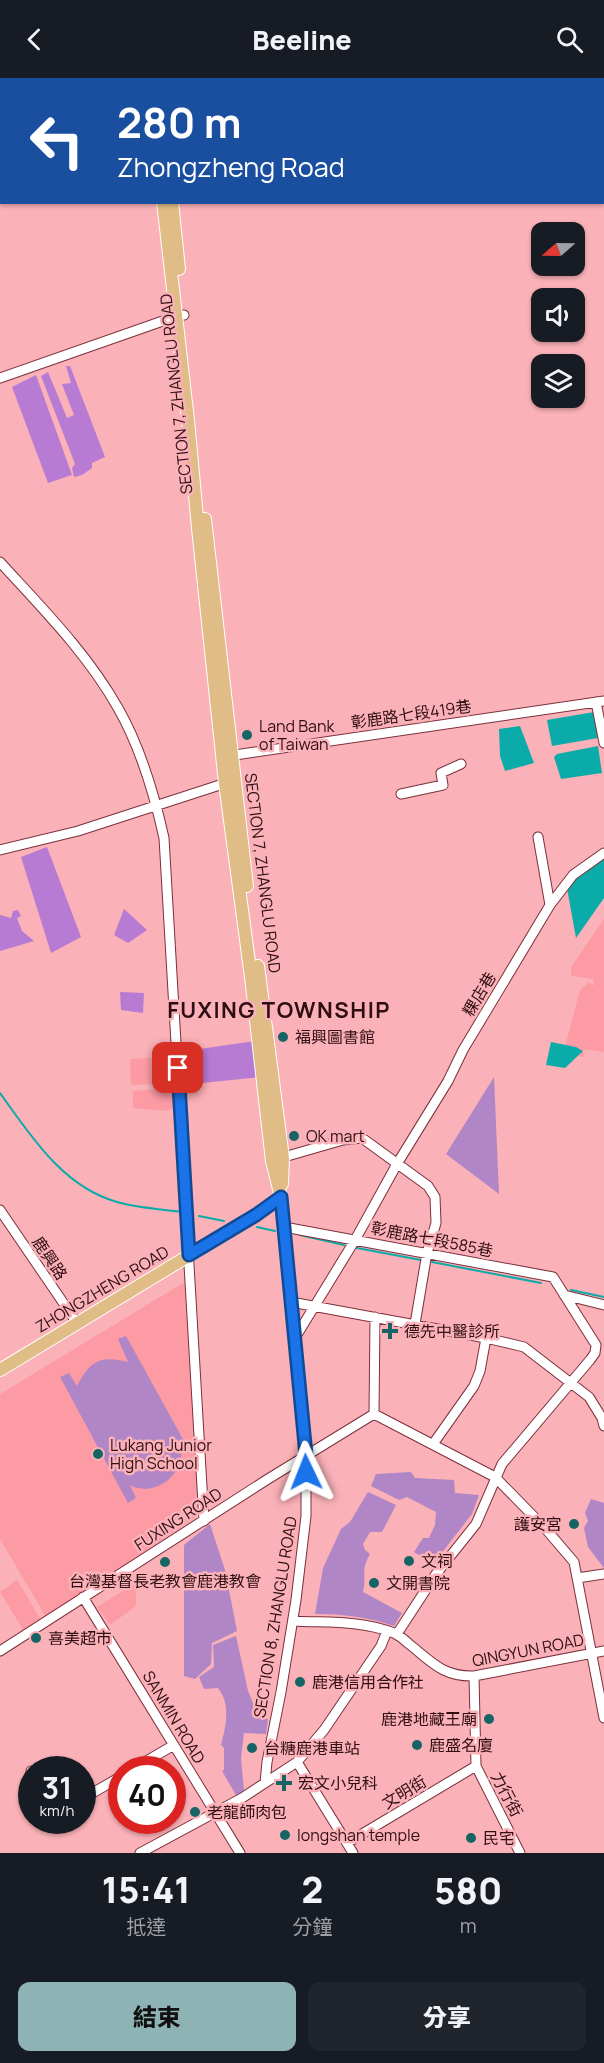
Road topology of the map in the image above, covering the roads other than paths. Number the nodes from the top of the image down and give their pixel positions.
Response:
1 (163, 204) edge
2 (172, 204) edge
3 (181, 315) junction
4 (0, 378) edge
5 (0, 562) edge
6 (600, 701) edge
7 (604, 743) edge
8 (227, 756) junction
9 (461, 764) dead end
10 (230, 781) junction
11 (401, 794) dead end
12 (156, 805) junction
13 (538, 837) dead end
14 (0, 850) edge
15 (604, 853) edge
16 (550, 905) junction
17 (278, 1159) junction
18 (397, 1164) junction
19 (281, 1197) junction
20 (0, 1210) edge
21 (284, 1227) junction
22 (355, 1240) junction
23 (427, 1253) junction
24 (189, 1255) junction
25 (564, 1295) junction
26 (291, 1302) junction
27 (315, 1305) junction
28 (604, 1305) edge
29 (375, 1317) junction
30 (76, 1323) junction
31 (415, 1324) junction
32 (295, 1338) junction
33 (486, 1338) junction
34 (0, 1370) edge
35 (572, 1383) junction
36 (374, 1414) junction
37 (604, 1426) edge
38 (434, 1444) junction
39 (306, 1455) junction
40 (495, 1477) junction
41 (204, 1521) junction
42 (604, 1574) edge
43 (577, 1578) junction
44 (83, 1597) junction
45 (293, 1621) junction
46 (387, 1631) junction
47 (397, 1634) junction
48 (0, 1651) edge
49 (604, 1651) edge
50 (591, 1653) junction
51 (474, 1676) junction
52 (604, 1718) edge
53 (174, 1745) junction
54 (155, 1756) edge
55 (297, 1762) junction
56 (476, 1766) junction
57 (265, 1783) junction
58 (216, 1812) junction
59 (347, 1843) junction
60 (140, 1853) edge
61 (240, 1853) edge
62 (353, 1853) edge
63 (520, 1853) edge

1 - 3 main road, SECTION 7, ZHANGLU ROAD
2 - 3 main road, SECTION 7, ZHANGLU ROAD
3 - 4 street
3 - 8 main road, SECTION 7, ZHANGLU ROAD
5 - 12 street
6 - 7 street
6 - 8 street, 彰鹿路七段419巷
8 - 10 main road, SECTION 7, ZHANGLU ROAD
9 - 11 street
10 - 12 street
10 - 17 main road, SECTION 7, ZHANGLU ROAD
12 - 14 street
12 - 24 street
13 - 16 street
15 - 16 street, 粿店巷
16 - 18 street, 粿店巷
17 - 18 street
17 - 19 main road, SECTION 7, ZHANGLU ROAD
18 - 22 street, 粿店巷
18 - 23 street
19 - 21 street, SECTION 8, ZHANGLU ROAD
19 - 24 main road, ZHONGZHENG ROAD
20 - 30 street, 鹿興路
21 - 22 street, 彰鹿路七段585巷
21 - 26 street, SECTION 8, ZHANGLU ROAD
22 - 23 street, 彰鹿路七段585巷
22 - 27 street, 粿店巷
23 - 25 street, 彰鹿路七段585巷
23 - 31 street
24 - 30 main road, ZHONGZHENG ROAD
24 - 41 street
25 - 28 street
25 - 35 street, 彰鹿路七段585巷
26 - 27 street
26 - 32 street, SECTION 8, ZHANGLU ROAD
27 - 29 street
27 - 32 street, 粿店巷
29 - 31 street
29 - 36 street
30 - 34 main road, ZHONGZHENG ROAD
31 - 33 street
32 - 39 street, SECTION 8, ZHANGLU ROAD
33 - 35 street
33 - 38 street
35 - 37 street
35 - 40 street
36 - 38 street
36 - 39 street, FUXING ROAD
38 - 40 street
39 - 41 street, FUXING ROAD
39 - 45 street, SECTION 8, ZHANGLU ROAD
40 - 43 street
40 - 47 street
41 - 44 street, FUXING ROAD
42 - 43 street
43 - 50 street
44 - 48 street, FUXING ROAD
44 - 53 street, SANMIN ROAD
45 - 46 street, QINGYUN ROAD
45 - 57 street, SECTION 8, ZHANGLU ROAD
46 - 47 street, QINGYUN ROAD
46 - 55 street
47 - 51 street, QINGYUN ROAD
49 - 50 street, QINGYUN ROAD
50 - 51 street, QINGYUN ROAD
50 - 52 street
51 - 56 street, 力行街
53 - 54 street
53 - 58 street, SANMIN ROAD
55 - 57 street
55 - 59 street
56 - 59 street, 文明街
56 - 63 street, 力行街
57 - 58 street
58 - 60 street
58 - 61 street, SANMIN ROAD
59 - 62 street

